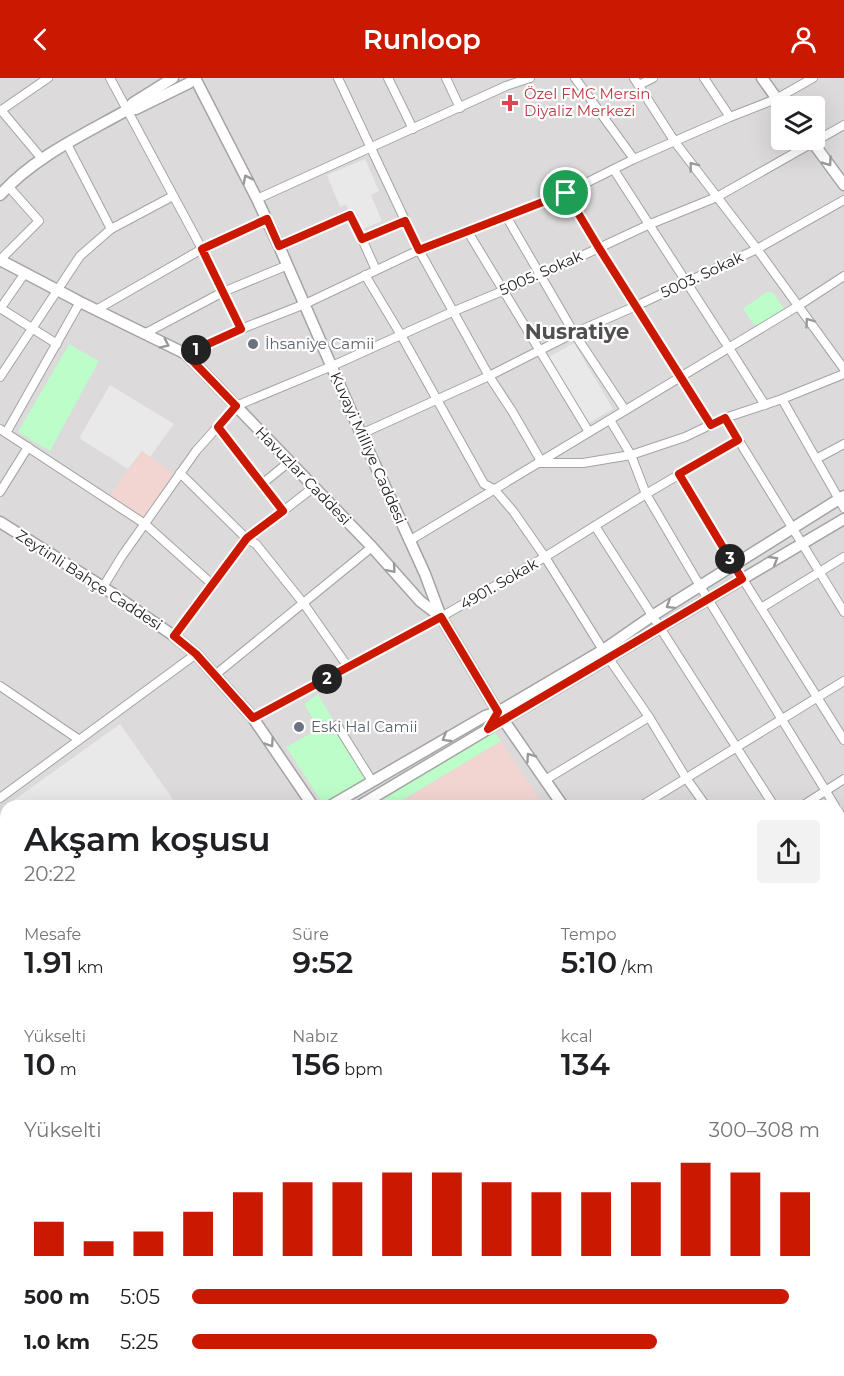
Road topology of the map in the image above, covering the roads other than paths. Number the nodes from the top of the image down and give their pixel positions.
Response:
1 (48, 78) edge
2 (110, 78) edge
3 (173, 78) edge
4 (195, 78) edge
5 (338, 78) edge
6 (388, 78) edge
7 (446, 78) edge
8 (530, 78) edge
9 (575, 78) edge
10 (653, 78) edge
11 (704, 78) edge
12 (762, 78) edge
13 (813, 78) edge
14 (505, 82) edge
15 (636, 82) edge
16 (774, 96) edge
17 (789, 96) edge
18 (771, 105) edge
19 (460, 108) junction
20 (1, 110) edge
21 (127, 110) junction
22 (730, 117) junction
23 (844, 125) edge
24 (413, 129) junction
25 (825, 135) edge
26 (675, 142) junction
27 (67, 144) junction
28 (370, 148) junction
29 (798, 150) edge
30 (819, 150) edge
31 (42, 159) junction
32 (634, 159) junction
33 (614, 170) junction
34 (844, 185) edge
35 (8, 186) junction
36 (566, 193) junction
37 (0, 195) edge
38 (173, 196) junction
39 (717, 197) junction
40 (257, 199) junction
41 (844, 200) edge
42 (506, 216) junction
43 (267, 219) junction
44 (405, 221) junction
45 (648, 225) junction
46 (111, 229) junction
47 (468, 232) junction
48 (362, 239) junction
49 (279, 246) junction
50 (599, 248) junction
51 (202, 249) junction
52 (757, 249) junction
53 (419, 250) junction
54 (0, 260) edge
55 (288, 264) junction
56 (376, 270) junction
57 (25, 273) junction
58 (541, 274) junction
59 (364, 275) junction
60 (844, 276) edge
61 (686, 282) junction
62 (58, 290) junction
63 (504, 290) junction
64 (223, 292) junction
65 (80, 302) junction
66 (305, 304) junction
67 (636, 306) junction
68 (798, 306) junction
69 (0, 309) edge
70 (96, 310) junction
71 (452, 312) junction
72 (33, 328) junction
73 (241, 329) junction
74 (574, 333) junction
75 (144, 334) junction
76 (401, 335) junction
77 (57, 344) junction
78 (729, 348) junction
79 (540, 352) junction
80 (186, 354) junction
81 (332, 366) junction
82 (844, 369) edge
83 (844, 374) edge
84 (489, 376) junction
85 (0, 377) edge
86 (681, 377) junction
87 (437, 399) junction
88 (782, 399) junction
89 (765, 405) junction
90 (236, 406) junction
91 (625, 410) junction
92 (725, 418) junction
93 (610, 420) junction
94 (711, 425) junction
95 (218, 427) junction
96 (3, 431) edge
97 (590, 432) junction
98 (361, 434) junction
99 (738, 440) junction
100 (844, 444) edge
101 (28, 447) junction
102 (631, 455) junction
103 (816, 459) junction
104 (289, 462) junction
105 (540, 462) junction
106 (180, 473) junction
107 (679, 474) junction
108 (262, 484) junction
109 (314, 487) junction
110 (494, 489) junction
111 (0, 492) edge
112 (646, 494) junction
113 (842, 501) edge
114 (283, 511) junction
115 (844, 519) edge
116 (0, 522) edge
117 (145, 524) junction
118 (595, 526) junction
119 (793, 528) junction
120 (247, 538) junction
121 (409, 541) junction
122 (802, 543) junction
123 (372, 547) junction
124 (545, 557) junction
125 (844, 557) edge
126 (734, 565) junction
127 (820, 572) junction
128 (742, 579) junction
129 (212, 585) junction
130 (103, 586) junction
131 (700, 586) junction
132 (708, 599) junction
133 (304, 604) junction
134 (761, 608) junction
135 (844, 612) edge
136 (652, 616) junction
137 (441, 617) junction
138 (659, 628) junction
139 (174, 636) junction
140 (196, 654) junction
141 (606, 654) junction
142 (348, 667) junction
143 (215, 675) junction
144 (844, 681) edge
145 (0, 686) edge
146 (817, 697) junction
147 (501, 716) junction
148 (649, 717) junction
149 (253, 718) junction
150 (782, 719) junction
151 (337, 725) dead end
152 (78, 740) junction
153 (844, 740) edge
154 (736, 746) junction
155 (686, 778) junction
156 (844, 779) edge
157 (545, 780) junction
158 (372, 781) junction
159 (825, 791) junction
160 (0, 798) edge
161 (309, 800) edge
162 (340, 800) edge
163 (369, 800) edge
164 (559, 800) edge
165 (651, 800) edge
166 (702, 800) edge
167 (770, 800) edge
168 (811, 800) edge
169 (831, 800) edge

1 - 20 street
2 - 21 street
3 - 21 street
4 - 21 street
40 -> 4 street, Kuvayi Milliye Caddesi
5 - 28 street
6 - 24 street
7 - 19 street
8 - 14 street
9 - 32 street
10 - 15 street
11 - 22 street
12 - 16 street
13 - 17 street
14 - 19 street
15 - 26 street
18 - 22 street
19 - 24 street
20 - 31 street
21 - 27 street
21 - 38 street
22 - 26 street
23 - 25 street, 5005. Sokak
24 - 28 street
26 - 32 street
39 -> 26 street
27 - 31 street
27 - 46 street
28 - 40 street
28 - 44 street
29 - 39 street, 5005. Sokak
30 -> 34 street
31 - 35 street
32 - 33 street
33 - 36 street
33 - 45 street
35 - 37 street
35 - 54 street
36 - 42 street
36 - 50 street
38 - 46 street
38 - 51 street
39 - 45 street, 5005. Sokak
39 - 52 street
40 - 43 street, Kuvayi Milliye Caddesi
41 - 52 street, 5003. Sokak
42 - 47 street
42 - 58 street
43 - 49 street, Kuvayi Milliye Caddesi
43 - 51 street
44 - 48 street
44 - 53 street
45 - 50 street, 5005. Sokak
45 - 61 street
46 - 62 street
47 - 53 street
47 - 63 street
48 - 49 street
48 - 56 street
49 - 55 street, Kuvayi Milliye Caddesi
50 - 58 street, 5005. Sokak
50 - 67 street
51 - 64 street
51 - 70 street
52 - 61 street, 5003. Sokak
52 - 68 street
53 - 56 street
53 - 71 street
54 - 57 street, Havuzlar Caddesi
55 - 64 street
55 - 66 street, Kuvayi Milliye Caddesi
56 - 59 street
57 - 62 street, Havuzlar Caddesi
57 - 69 street
58 - 63 street, 5005. Sokak
58 - 74 street
59 - 66 street
59 - 76 street
60 - 68 street
61 - 67 street, 5003. Sokak
61 - 78 street
62 - 65 street, Havuzlar Caddesi
62 - 72 street
63 - 71 street, 5005. Sokak
63 - 79 street
64 - 73 street
64 - 75 street
65 - 70 street, Havuzlar Caddesi
65 - 77 street
66 - 73 street
66 - 81 street, Kuvayi Milliye Caddesi
67 - 74 street, 5003. Sokak
67 - 86 street
68 - 78 street
82 -> 68 street
69 - 72 street
70 - 75 street, Havuzlar Caddesi
71 - 76 street, 5005. Sokak
71 - 84 street
72 - 77 street
72 - 85 street
73 - 80 street
74 - 79 street, 5003. Sokak
74 - 91 street
75 -> 80 street, Havuzlar Caddesi
76 - 81 street, 5005. Sokak
76 - 87 street
77 - 96 street
78 - 86 street
78 - 89 street
79 - 84 street, 5003. Sokak
79 - 97 street
80 - 90 street, Havuzlar Caddesi
81 - 90 street, 5005. Sokak
81 - 98 street, Kuvayi Milliye Caddesi
83 - 88 street
84 - 87 street, 5003. Sokak
84 - 105 street
86 - 91 street
86 - 94 street
87 - 98 street, 5003. Sokak
87 - 110 street
88 - 89 street
88 - 103 street
89 - 92 street
90 - 95 street
90 - 104 street, Havuzlar Caddesi
91 - 93 street
92 - 94 street
92 - 99 street
93 - 97 street
93 - 102 street
94 - 102 street
95 - 106 street
95 - 108 street
96 - 101 street
97 - 105 street
98 - 121 street, Kuvayi Milliye Caddesi
99 - 107 street, 4901. Sokak
99 - 119 street
100 - 103 street
101 - 111 street
101 - 117 street
102 - 105 street
102 - 112 street
103 - 113 street
104 - 108 street
104 - 109 street, Havuzlar Caddesi
105 - 110 street
106 - 117 street
106 - 120 street
107 - 112 street, 4901. Sokak
107 - 126 street
108 - 114 street
109 - 114 street
109 - 123 street, Havuzlar Caddesi
110 - 121 street
110 - 124 street
112 - 118 street, 4901. Sokak
112 - 131 street
113 - 119 street
114 - 120 street
115 - 122 street
116 - 130 street, Zeytinli Bahçe Caddesi
117 - 129 street
117 - 130 street
118 - 124 street, 4901. Sokak
118 - 136 street
119 - 122 street
119 - 126 street
120 - 129 street
120 - 133 street
121 - 137 street, Kuvayi Milliye Caddesi
122 - 127 street
128 -> 122 street
123 - 133 street
123 -> 137 street, Havuzlar Caddesi
124 - 137 street, 4901. Sokak
124 - 141 street
125 - 127 street
126 - 128 street
126 - 131 street
127 - 134 street
127 - 135 street
128 - 132 street
128 - 134 street
129 - 139 street
130 - 139 street, Zeytinli Bahçe Caddesi
131 - 132 street
131 -> 136 street
132 - 138 street
132 - 150 street
133 - 142 street
133 - 143 street
134 - 146 street
136 - 138 street
136 - 141 street
137 - 142 street, 4901. Sokak
137 - 147 street, Kuvayi Milliye Caddesi
138 - 141 street
138 - 154 street
139 - 140 street, Zeytinli Bahçe Caddesi
140 - 143 street, Zeytinli Bahçe Caddesi
140 - 152 street
141 - 147 street
141 - 148 street
142 - 149 street, 4901. Sokak
143 - 149 street, Zeytinli Bahçe Caddesi
144 - 146 street
145 - 152 street
146 - 150 street
146 - 153 street
157 -> 147 street, Kuvayi Milliye Caddesi
147 -> 158 street
147 - 163 street
148 - 155 street
148 - 157 street
149 -> 161 street, Zeytinli Bahçe Caddesi
150 - 154 street
150 - 159 street
151 - 158 street
152 - 160 street
154 - 155 street
154 - 167 street
155 - 165 street
155 - 166 street
156 - 159 street
157 - 164 street, Kuvayi Milliye Caddesi
158 - 162 street
159 - 168 street
159 - 169 street

